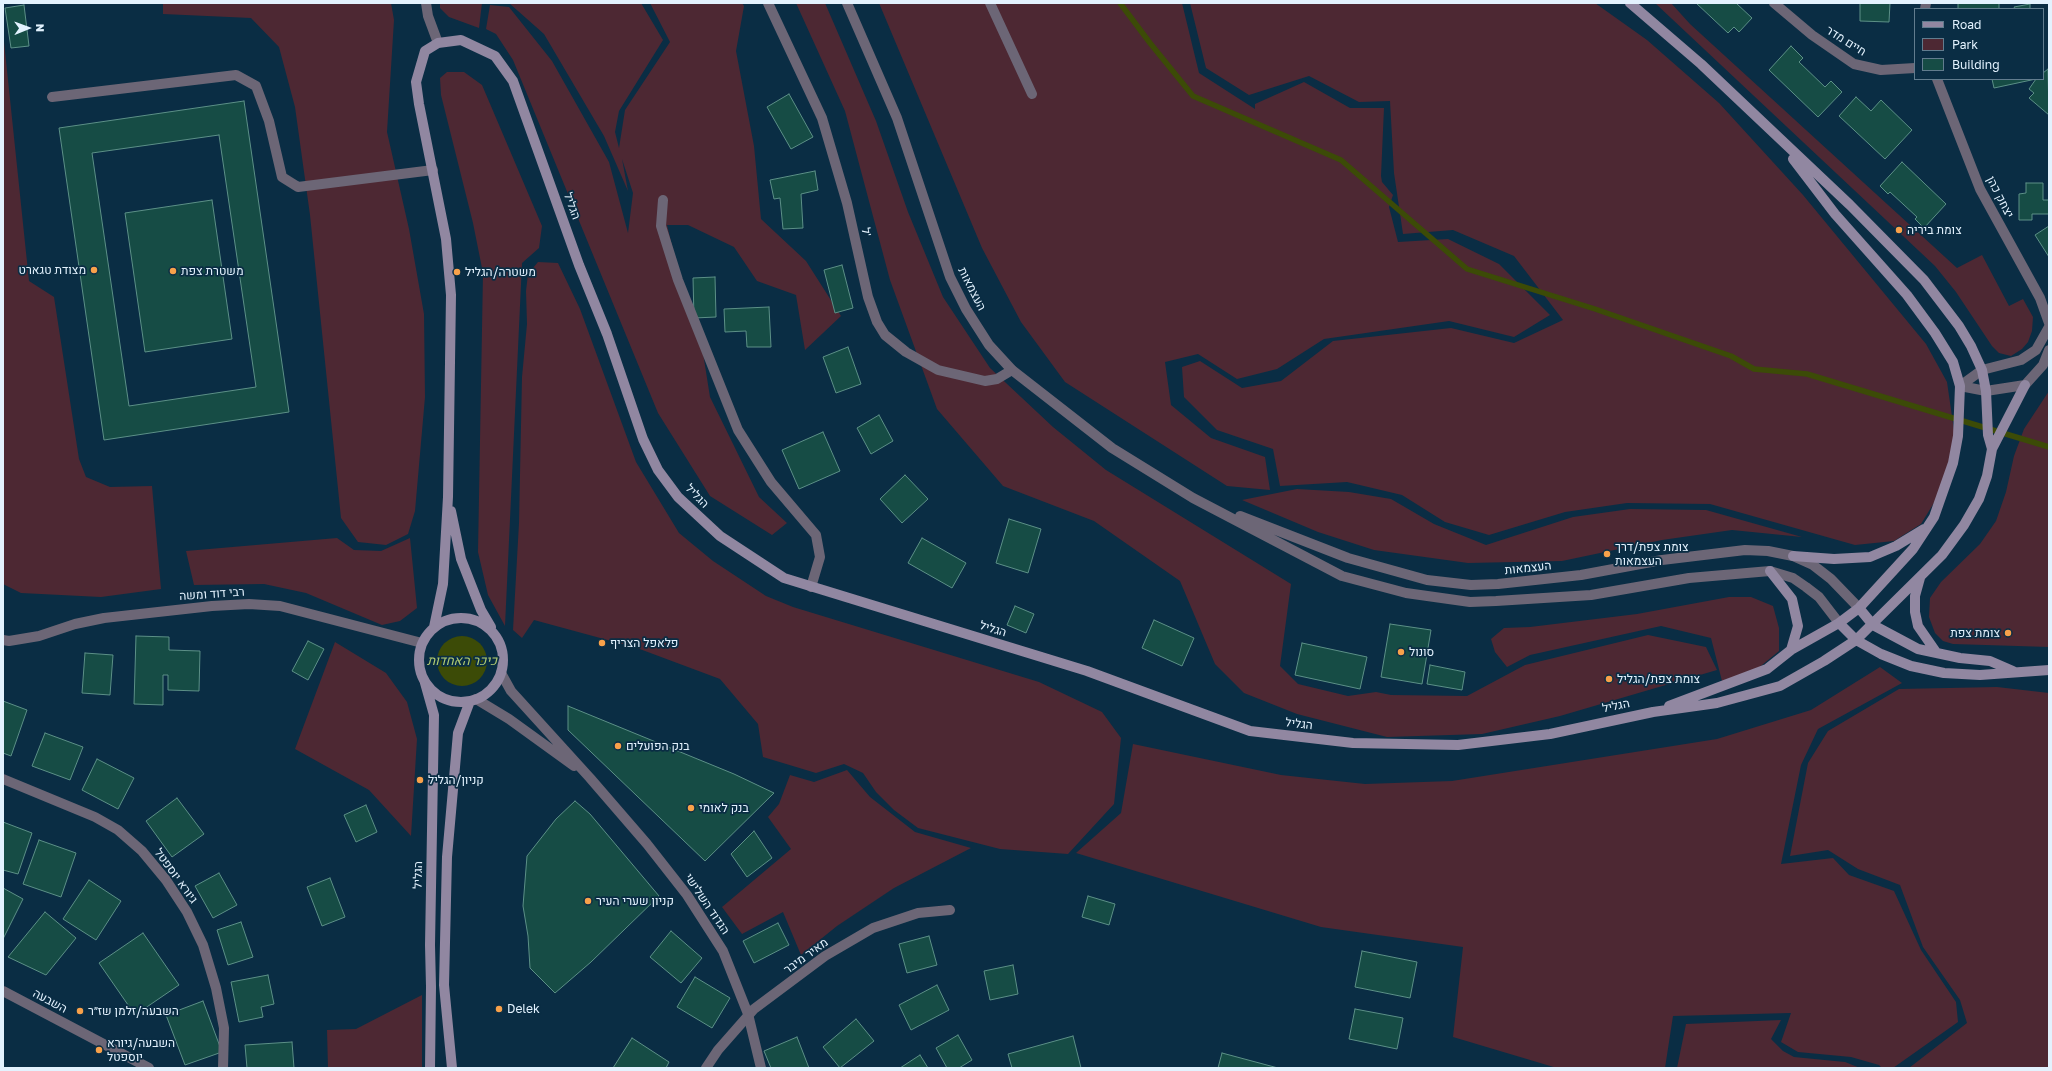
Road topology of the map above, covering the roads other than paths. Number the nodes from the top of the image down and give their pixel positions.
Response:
1 (426, 3) edge
2 (768, 3) edge
3 (847, 3) edge
4 (990, 3) edge
5 (1630, 3) edge
6 (1774, 3) edge
7 (438, 43) junction
8 (1914, 68) edge
9 (1937, 80) edge
10 (1032, 94) dead end
11 (52, 97) dead end
12 (1776, 137) junction
13 (433, 170) junction
14 (663, 200) dead end
15 (2049, 323) edge
16 (2049, 327) edge
17 (2049, 350) edge
18 (1012, 370) junction
19 (1982, 370) junction
20 (2025, 385) junction
21 (1960, 386) junction
22 (1986, 391) junction
23 (1992, 449) junction
24 (448, 497) junction
25 (1193, 498) junction
26 (1928, 526) junction
27 (1793, 556) junction
28 (1770, 571) junction
29 (1920, 577) junction
30 (811, 587) junction
31 (1859, 608) junction
32 (1839, 623) junction
33 (1873, 625) junction
34 (434, 627) junction
35 (492, 630) junction
36 (3, 640) edge
37 (1856, 640) junction
38 (422, 642) junction
39 (1791, 650) junction
40 (1936, 652) junction
41 (2049, 670) edge
42 (2015, 672) junction
43 (501, 673) junction
44 (425, 683) junction
45 (473, 700) junction
46 (1653, 712) junction
47 (590, 778) junction
48 (3, 779) edge
49 (950, 910) dead end
50 (3, 991) edge
51 (748, 1014) junction
52 (149, 1068) edge
53 (223, 1068) edge
54 (430, 1068) edge
55 (452, 1068) edge
56 (706, 1068) edge
57 (761, 1068) edge

1 - 7 street
2 - 18 street, ל'
3 - 18 street, העצמאות
4 - 10 street
5 - 12 main road
6 - 8 street, חיים מדר
7 - 13 main road
7 - 30 main road, הגליל
9 - 15 street, יצחק כהן
11 - 13 street
12 - 19 main road
12 - 21 main road, הגליל
13 - 24 main road
14 - 30 street
16 - 19 street
17 - 20 street
18 - 25 street, העצמאות
19 - 21 street
19 - 22 main road
20 - 22 street
20 - 23 main road
21 - 22 street
21 - 26 main road, הגליל
22 - 23 main road
23 - 29 main road, הגליל
24 - 34 main road
24 - 35 main road
25 - 27 street, העצמאות
25 - 28 street, העצמאות
26 - 27 main road
26 - 31 main road, הגליל
27 - 31 street, העצמאות
28 - 32 street, העצמאות
28 - 39 main road
29 - 33 main road, הגליל
29 - 40 main road
30 - 46 main road, הגליל
31 - 32 main road, הגליל
31 - 33 main road
32 - 37 main road
32 - 39 main road, הגליל
33 - 37 main road, הגליל
33 - 40 main road
34 - 35 main road
34 - 38 main road
35 - 43 main road
36 - 38 street, רבי דוד ומשה
37 - 42 main road
37 - 46 main road, הגליל
38 - 44 main road
39 - 46 main road, הגליל
40 - 42 main road
41 - 42 main road
43 - 45 main road
43 - 47 street, הגדוד השלישי
44 - 45 main road
44 - 54 main road, הגליל
45 - 47 street, הגדוד השלישי
45 - 55 main road
47 - 51 street, הגדוד השלישי
48 - 53 street, גיורא יוספטל
49 - 51 street, מאיר מיבר
50 - 52 street, השבעה
51 - 56 street, מאיר מיבר
51 - 57 street, הגדוד השלישי

